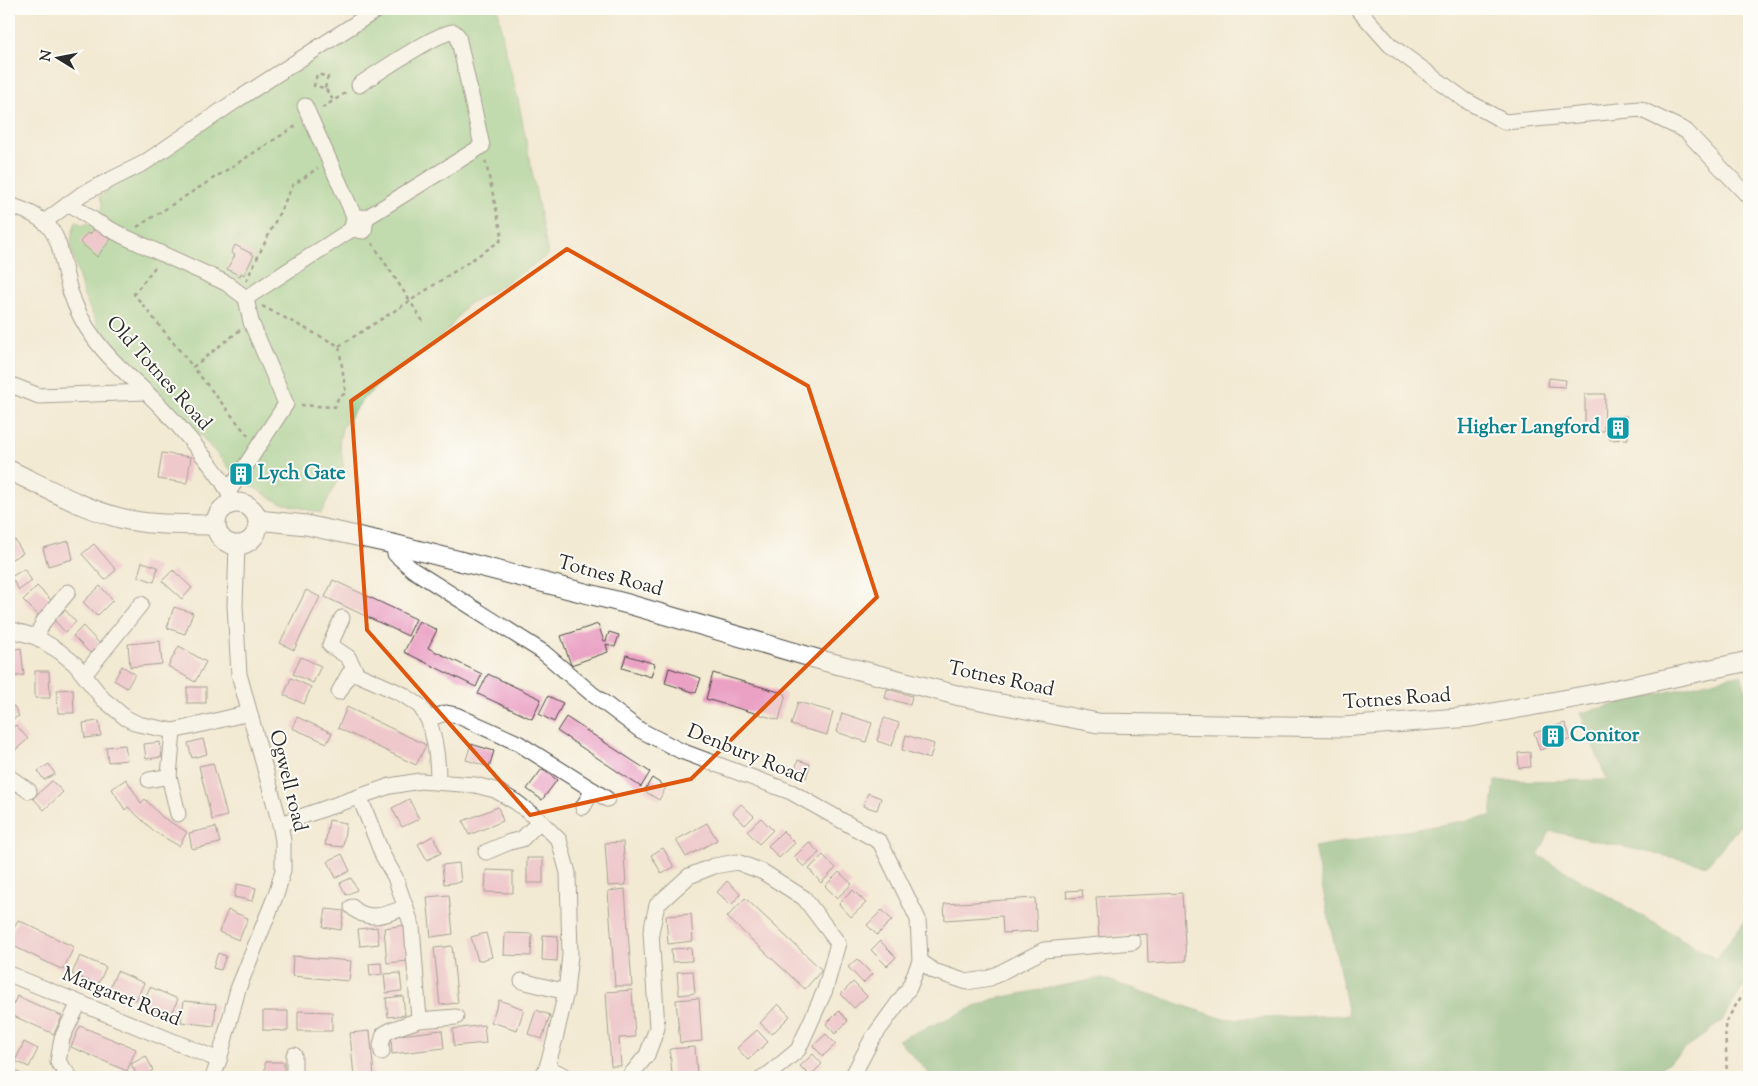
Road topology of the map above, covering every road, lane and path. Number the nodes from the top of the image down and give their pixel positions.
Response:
1 (378, 9) edge
2 (1358, 9) edge
3 (359, 85) joint
4 (325, 88) junction
5 (333, 100) junction
6 (308, 112) junction
7 (482, 146) junction
8 (329, 160) junction
9 (1749, 196) edge
10 (69, 203) junction
11 (9, 205) edge
12 (44, 222) junction
13 (359, 224) junction
14 (123, 236) junction
15 (164, 255) junction
16 (246, 298) junction
17 (410, 301) junction
18 (251, 322) junction
19 (424, 323) dead end
20 (339, 346) junction
21 (193, 367) junction
22 (9, 384) edge
23 (146, 392) junction
24 (286, 404) junction
25 (258, 448) junction
26 (9, 470) edge
27 (230, 497) junction
28 (258, 520) junction
29 (216, 525) junction
30 (393, 544) junction
31 (236, 545) junction
32 (68, 592) dead end
33 (141, 604) dead end
34 (342, 618) dead end
35 (9, 629) edge
36 (36, 637) junction
37 (1749, 661) edge
38 (357, 674) junction
39 (84, 676) junction
40 (339, 692) dead end
41 (249, 713) junction
42 (428, 719) junction
43 (173, 731) junction
44 (169, 776) junction
45 (9, 777) edge
46 (149, 780) dead end
47 (438, 781) junction
48 (593, 790) junction
49 (29, 791) dead end
50 (360, 798) junction
51 (607, 799) dead end
52 (582, 808) dead end
53 (178, 814) dead end
54 (540, 821) junction
55 (280, 824) junction
56 (486, 852) dead end
57 (352, 907) dead end
58 (406, 907) junction
59 (1133, 942) dead end
60 (920, 961) junction
61 (9, 974) edge
62 (522, 981) dead end
63 (1749, 984) edge
64 (566, 992) junction
65 (80, 1004) junction
66 (456, 1017) dead end
67 (419, 1020) junction
68 (382, 1052) dead end
69 (294, 1055) dead end
70 (219, 1060) junction
71 (544, 1072) edge
72 (70, 1077) edge
73 (213, 1077) edge
74 (294, 1077) edge
75 (567, 1077) edge
76 (629, 1077) edge
77 (763, 1077) edge
78 (852, 1077) edge
79 (1727, 1077) edge

1 - 10 street
2 - 9 street
3 - 5 path
3 - 7 street
4 - 4 path
4 - 5 path
5 - 6 path
6 - 8 street
6 - 14 path
7 - 13 street
7 - 17 path
8 - 13 street
8 - 16 path
10 - 12 street
10 - 14 street
11 - 12 street, Old Totnes Road
12 - 23 street, Old Totnes Road
13 - 16 street
13 - 17 path
14 - 15 street
15 - 16 street
15 - 21 path
16 - 18 street
16 - 20 path
17 - 19 path
17 - 20 path
18 - 21 path
18 - 24 street
20 - 24 path
21 - 25 path
22 - 23 street
23 - 27 street, Old Totnes Road
24 - 25 street
25 - 27 street
26 - 29 main road
27 - 28 main road
27 - 29 main road
28 - 30 main road, Totnes Road
28 - 31 main road
29 - 31 main road
30 - 37 main road, Totnes Road
30 - 60 street, Denbury Road
31 - 41 street, Ogwell road
32 - 36 street
33 - 39 street
34 - 38 street
35 - 36 street
36 - 39 street
38 - 40 street
38 - 42 street
39 - 43 street
41 - 43 street
41 - 55 street, Ogwell road
42 - 47 street
42 - 48 street
43 - 44 street
44 - 46 street
44 - 53 street
45 - 49 street
47 - 50 street
47 - 54 street
48 - 51 street
48 - 52 street
50 - 55 street
50 - 58 street
54 - 56 street
54 - 64 street
55 - 70 street, Ogwell road
57 - 58 street
58 - 67 street
59 - 60 street
60 - 78 street, Denbury Road
61 - 65 street, Margaret Road
62 - 64 street
63 - 79 path
64 - 71 street
65 - 70 street, Margaret Road
65 - 72 street
66 - 67 street
67 - 68 street
69 - 74 street
70 - 73 street, Ogwell road
71 - 75 street
76 - 77 street

